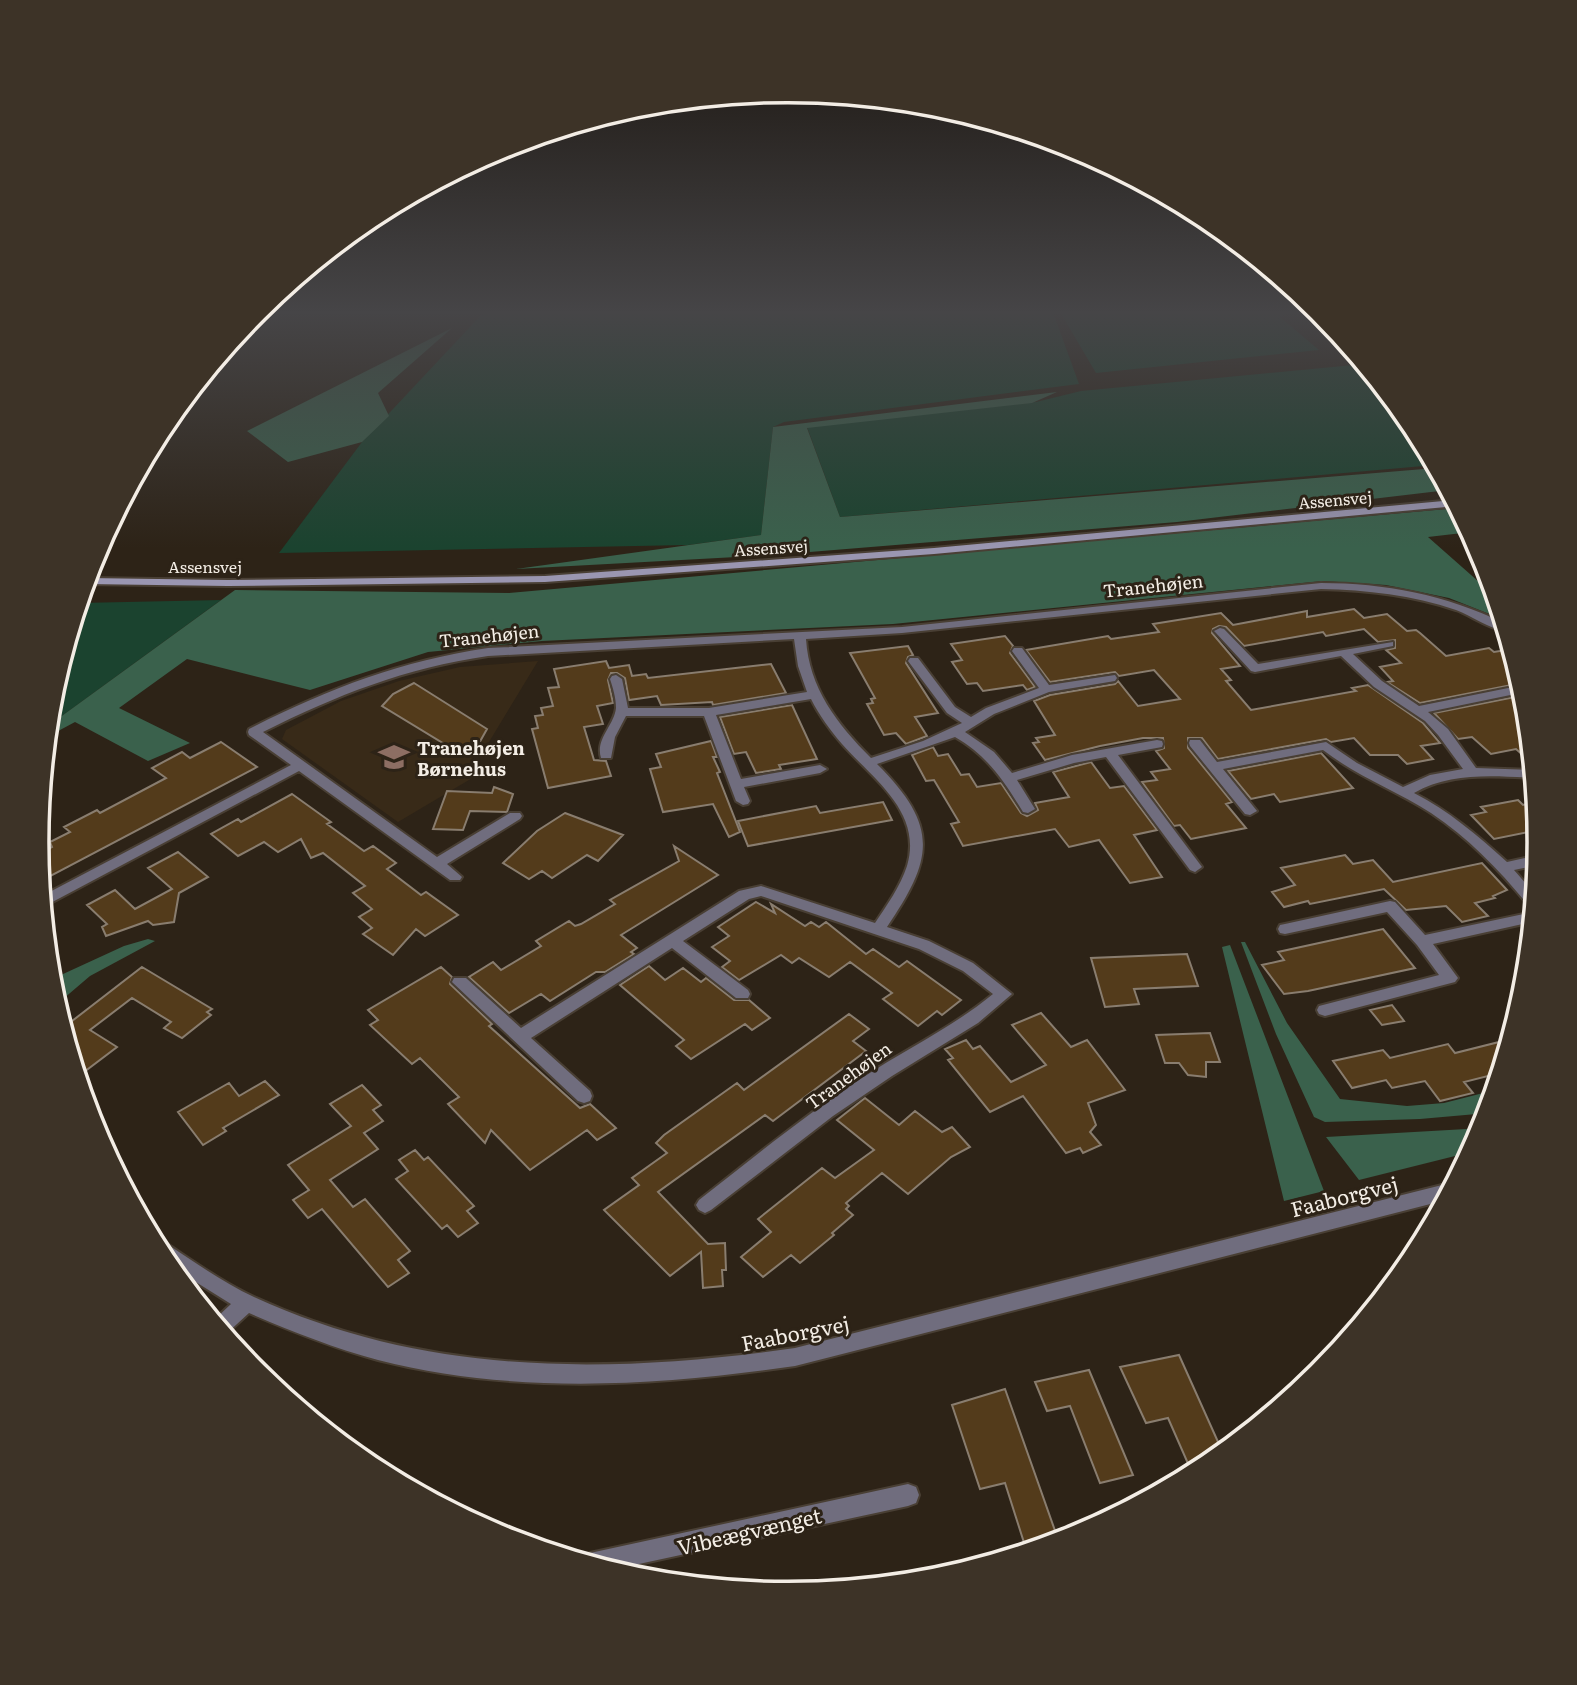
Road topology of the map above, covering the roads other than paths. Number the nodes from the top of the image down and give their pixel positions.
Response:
1 (1446, 504) edge
2 (97, 581) edge
3 (1495, 624) edge
4 (1220, 631) dead end
5 (800, 636) junction
6 (1390, 644) dead end
7 (1018, 651) dead end
8 (1345, 653) junction
9 (914, 661) dead end
10 (1111, 678) dead end
11 (616, 679) dead end
12 (1046, 689) junction
13 (1513, 692) edge
14 (814, 695) junction
15 (1418, 710) junction
16 (621, 712) junction
17 (709, 712) junction
18 (970, 722) junction
19 (956, 732) junction
20 (1195, 743) dead end
21 (1157, 744) dead end
22 (1111, 753) junction
23 (606, 755) dead end
24 (867, 763) junction
25 (300, 765) junction
26 (1215, 766) junction
27 (820, 769) dead end
28 (1472, 772) junction
29 (1524, 774) edge
30 (1012, 777) junction
31 (736, 784) junction
32 (1405, 792) junction
33 (743, 801) dead end
34 (1028, 809) dead end
35 (1250, 811) dead end
36 (515, 816) dead end
37 (1527, 862) edge
38 (437, 864) junction
39 (1195, 867) dead end
40 (1504, 867) junction
41 (455, 877) dead end
42 (1526, 893) edge
43 (52, 897) edge
44 (1524, 919) edge
45 (879, 928) junction
46 (1285, 929) dead end
47 (673, 941) junction
48 (1422, 941) junction
49 (460, 982) dead end
50 (742, 994) dead end
51 (1325, 1010) dead end
52 (520, 1037) junction
53 (584, 1096) dead end
54 (1439, 1194) edge
55 (705, 1205) dead end
56 (181, 1263) edge
57 (246, 1303) junction
58 (226, 1322) edge
59 (908, 1495) dead end
60 (609, 1560) edge

1 - 2 main road, Assensvej
3 - 5 street, Tranehøjen
4 - 8 street
5 - 14 street
5 - 25 street, Tranehøjen
6 - 8 street
7 - 12 street
8 - 15 street
9 - 18 street
10 - 12 street
11 - 16 street
12 - 18 street
13 - 15 street
14 - 17 street
14 - 24 street
15 - 28 street
16 - 17 street
16 - 23 street
17 - 31 street
18 - 19 street
19 - 24 street
19 - 30 street
20 - 26 street
21 - 22 street
22 - 30 street
22 - 39 street
24 - 45 street
25 - 38 street, Tranehøjen
25 - 43 street
26 - 32 street
26 - 35 street
27 - 31 street
28 - 29 street
28 - 32 street
30 - 34 street
31 - 33 street
32 - 40 street
36 - 38 street
37 - 40 street
38 - 41 street, Tranehøjen
40 - 42 street
44 - 48 street
45 - 47 street, Tranehøjen
45 - 55 street, Tranehøjen
46 - 48 street
47 - 50 street
47 - 52 street, Tranehøjen
48 - 51 street
49 - 52 street
52 - 53 street
54 - 57 street, Faaborgvej
56 - 57 street, Faaborgvej
57 - 58 street
59 - 60 street, Vibeægvænget

